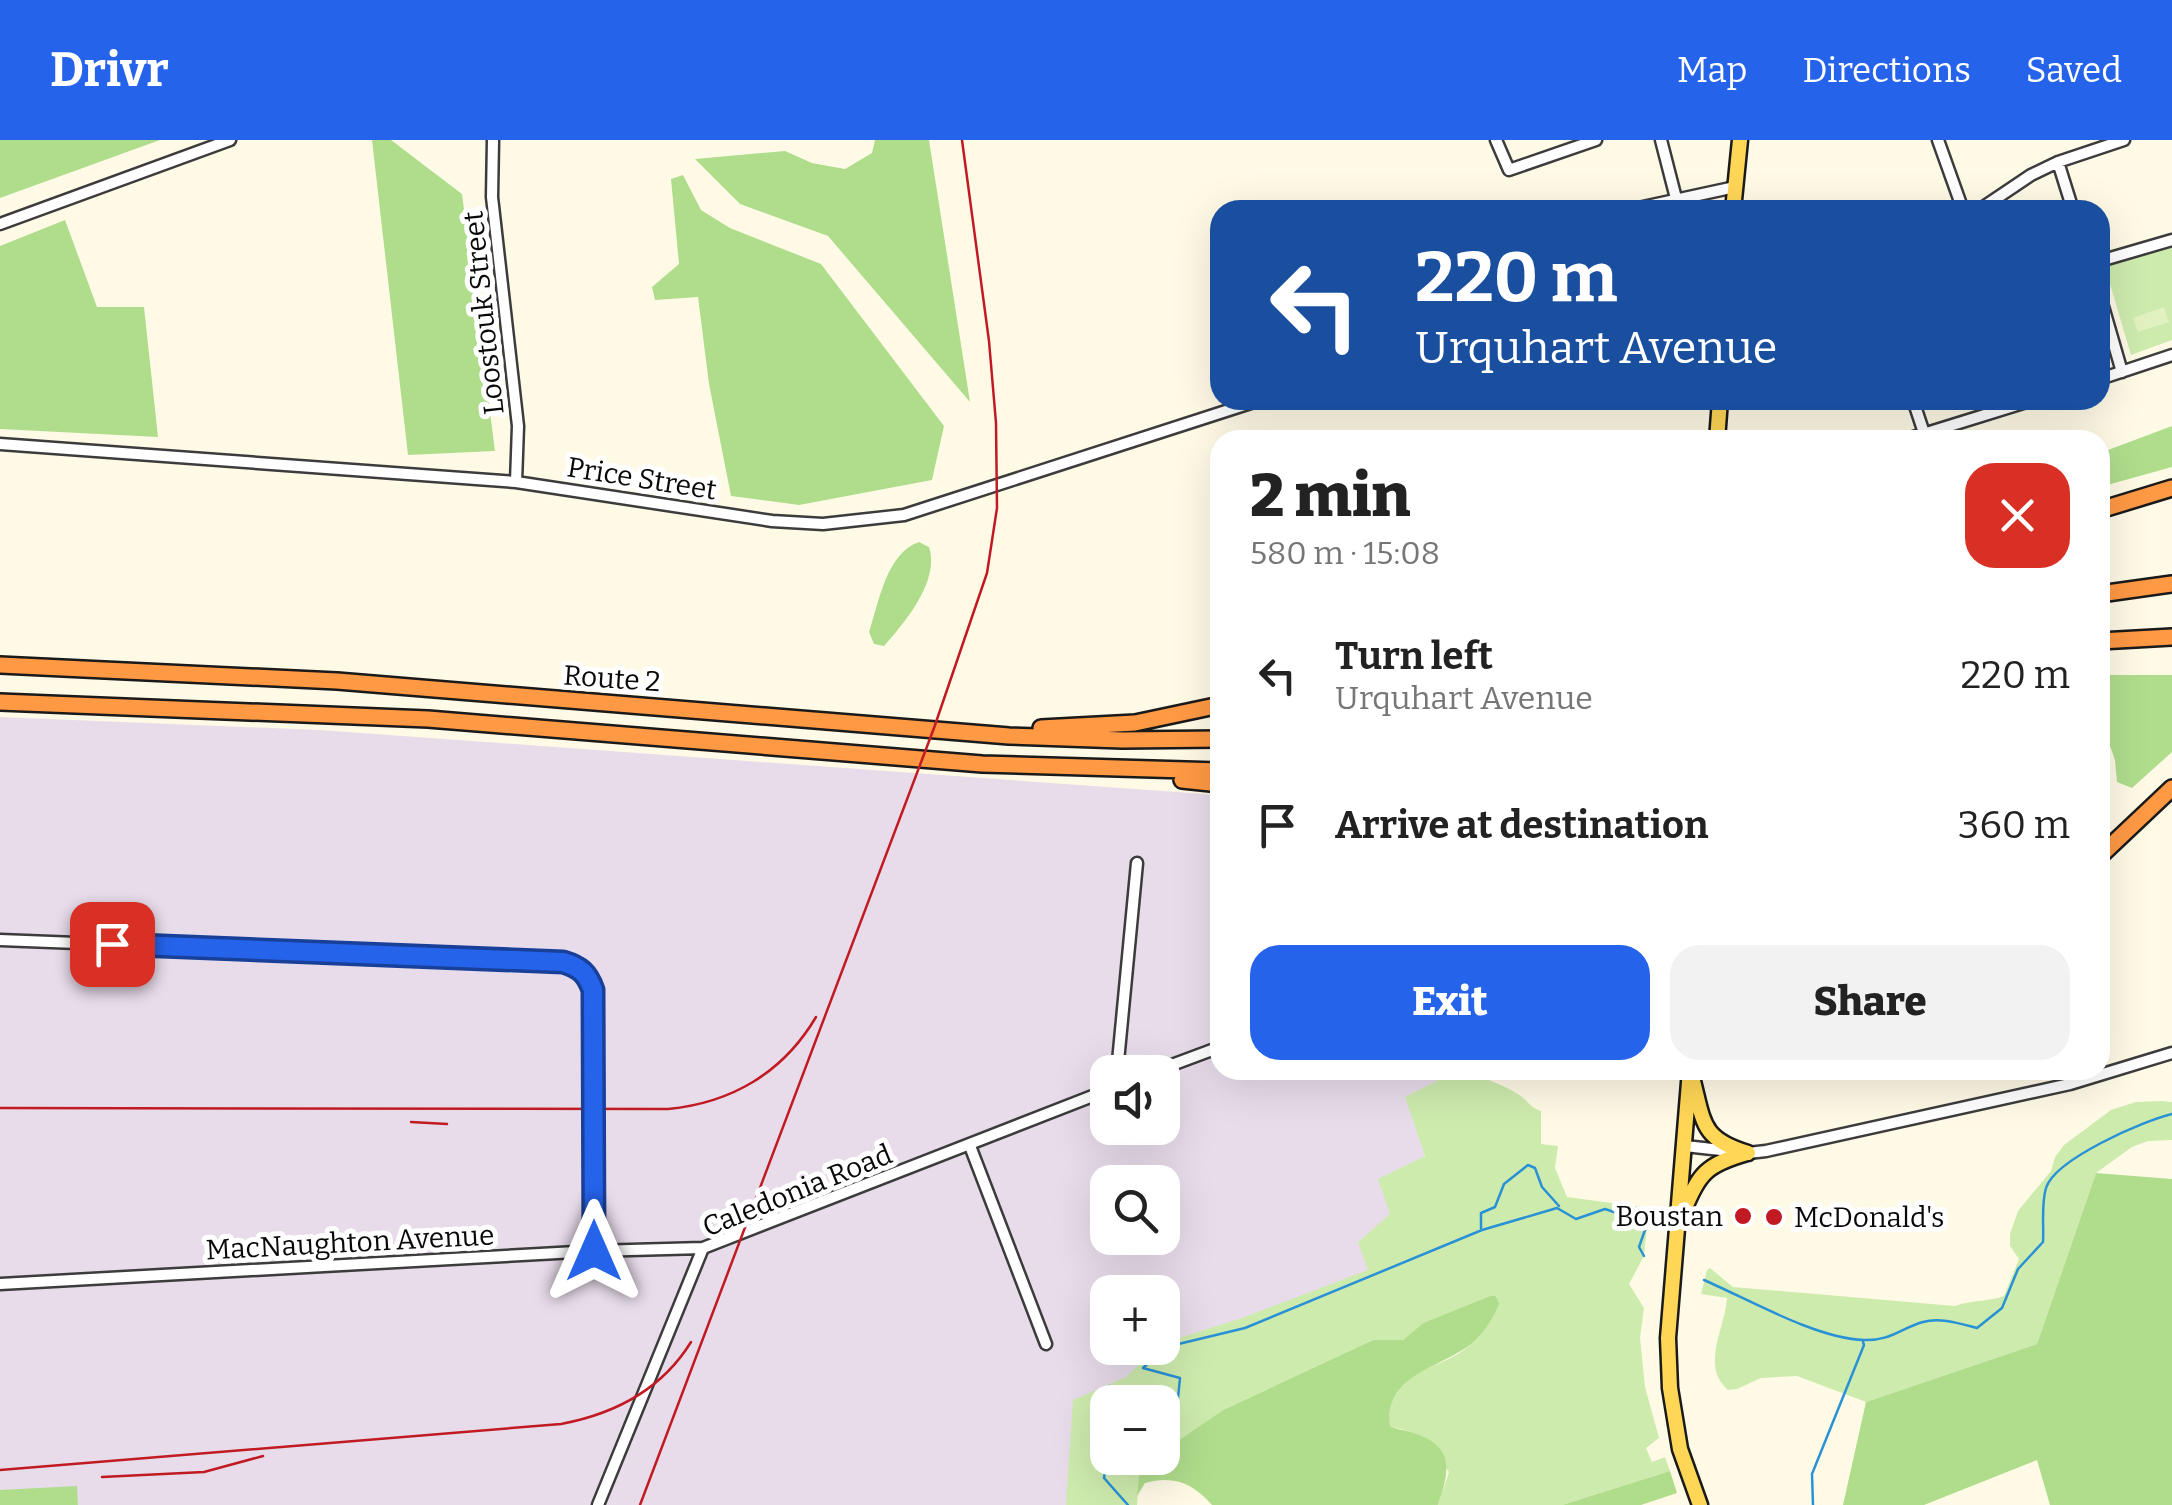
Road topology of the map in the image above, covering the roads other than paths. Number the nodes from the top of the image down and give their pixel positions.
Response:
1 (230, 140) edge
2 (493, 140) edge
3 (1496, 140) edge
4 (1596, 140) edge
5 (1661, 140) edge
6 (1740, 140) edge
7 (1938, 140) edge
8 (2124, 140) edge
9 (2058, 162) junction
10 (1735, 187) junction
11 (1676, 200) edge
12 (1693, 200) edge
13 (1734, 200) edge
14 (1959, 200) edge
15 (1994, 200) edge
16 (2070, 200) edge
17 (0, 224) edge
18 (2172, 240) edge
19 (2110, 258) edge
20 (2110, 331) edge
21 (2172, 355) edge
22 (2122, 372) junction
23 (2110, 376) edge
24 (1229, 410) edge
25 (1999, 410) edge
26 (1934, 430) edge
27 (0, 444) edge
28 (516, 482) junction
29 (2172, 488) edge
30 (2110, 507) edge
31 (2172, 584) edge
32 (2110, 593) edge
33 (2172, 637) edge
34 (2110, 640) edge
35 (0, 665) edge
36 (0, 702) edge
37 (1210, 707) edge
38 (956, 730) junction
39 (1210, 739) edge
40 (1094, 769) junction
41 (1210, 771) edge
42 (1210, 783) edge
43 (2172, 788) edge
44 (2110, 847) edge
45 (1137, 862) dead end
46 (0, 940) edge
47 (1210, 1051) edge
48 (2172, 1053) edge
49 (1119, 1055) edge
50 (1180, 1062) edge
51 (2110, 1072) edge
52 (1689, 1080) edge
53 (1693, 1080) edge
54 (2083, 1080) edge
55 (1090, 1097) edge
56 (970, 1146) junction
57 (1685, 1146) junction
58 (1748, 1153) junction
59 (1680, 1221) junction
60 (703, 1248) junction
61 (594, 1251) junction
62 (0, 1284) edge
63 (1046, 1344) dead end
64 (598, 1505) edge
65 (1700, 1505) edge

1 - 17 street
2 - 28 street, Loostouk Street
3 - 4 street
5 - 11 street
6 - 10 main road
7 - 14 street
8 - 9 street
9 - 15 street
9 - 16 street
10 - 12 street
10 - 13 main road
18 - 19 street
20 - 22 street
21 - 22 street
22 - 23 street
24 - 28 street, Price Street
25 - 26 street
27 - 28 street, Price Street
29 - 30 highway
31 - 32 highway
33 - 34 highway
35 - 38 highway, Route 2
36 - 40 highway, Route 2
37 - 38 highway
38 - 39 highway, Route 2
40 - 41 highway, Route 2
40 - 42 highway
43 - 44 highway
45 - 49 street
46 - 61 street
47 - 50 street
48 - 51 street
52 - 57 main road
53 - 58 main road
54 - 58 street
55 - 56 street, Caledonia Road
56 - 60 street, Caledonia Road
56 - 63 street
57 - 58 street
57 - 59 main road
58 - 59 main road
59 - 65 main road
60 - 61 street, MacNaughton Avenue
60 - 64 street, Caledonia Road
61 - 62 street, MacNaughton Avenue

